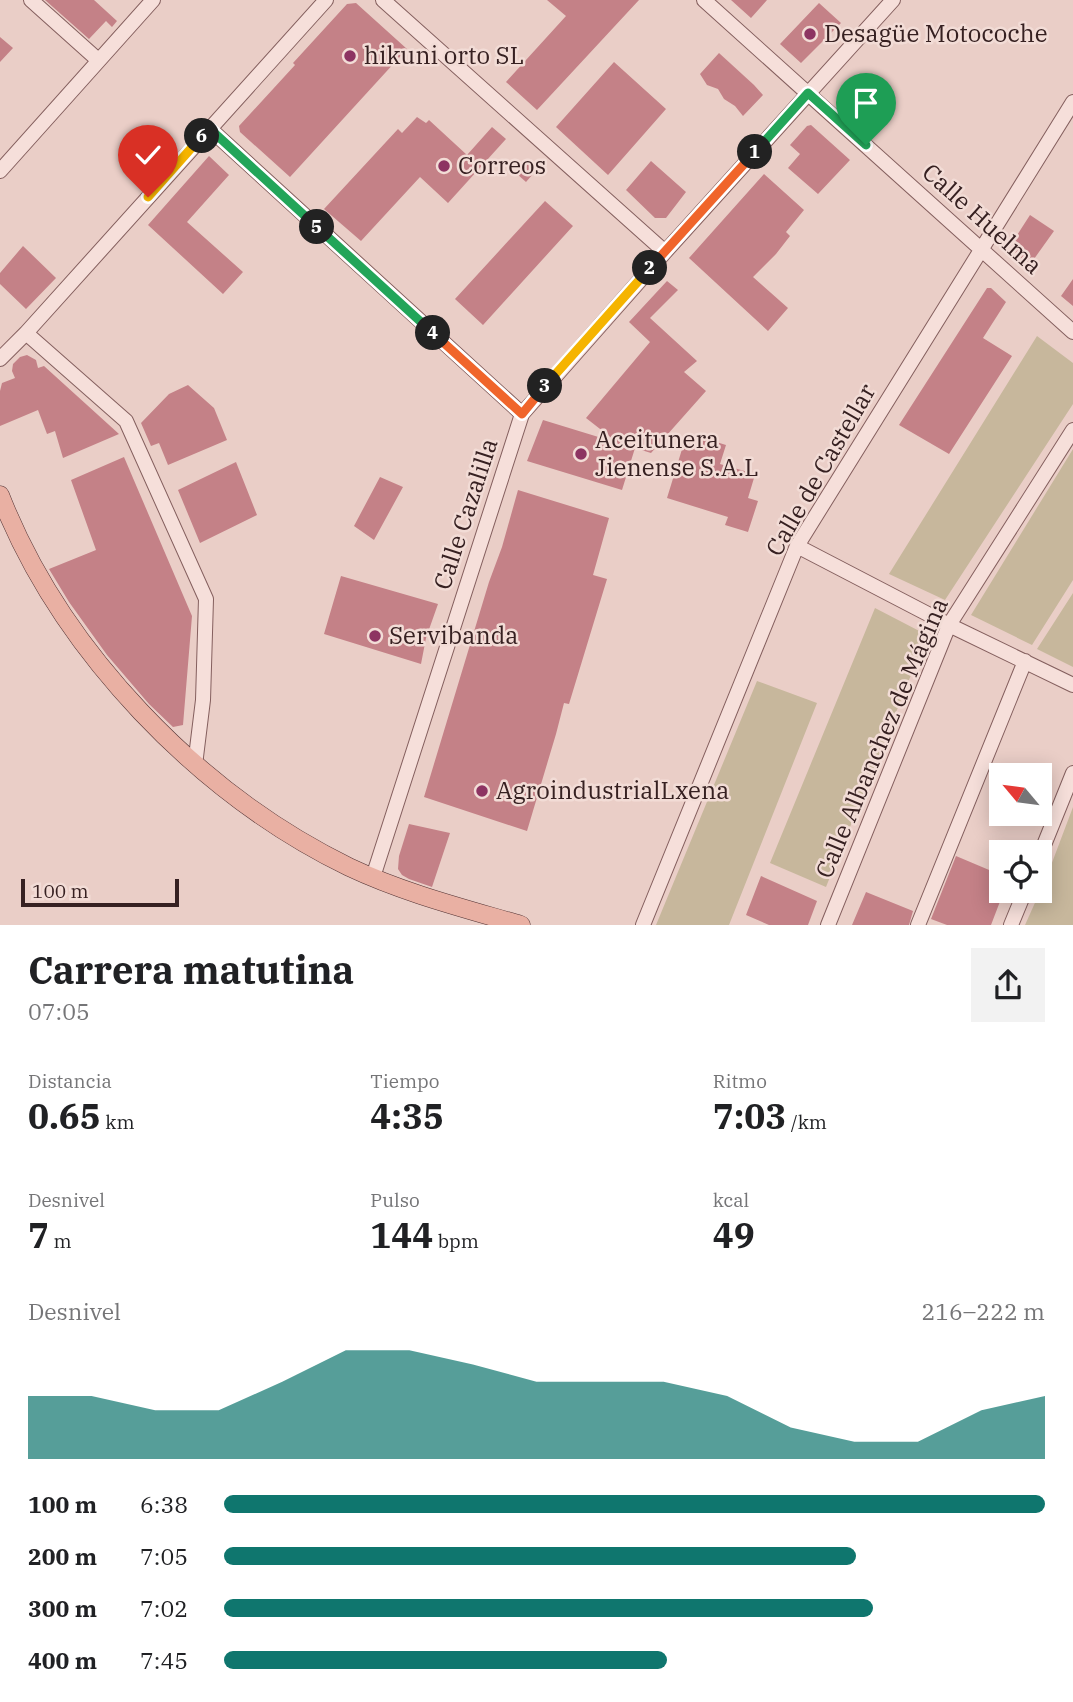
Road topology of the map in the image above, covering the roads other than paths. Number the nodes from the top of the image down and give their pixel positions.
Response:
1 (31, 0) edge
2 (153, 0) edge
3 (326, 0) edge
4 (383, 0) edge
5 (704, 0) edge
6 (893, 0) edge
7 (98, 60) junction
8 (808, 93) junction
9 (1073, 102) edge
10 (209, 128) junction
11 (0, 171) edge
12 (981, 250) junction
13 (664, 252) junction
14 (1073, 332) edge
15 (26, 333) junction
16 (1, 359) edge
17 (522, 414) junction
18 (1073, 430) edge
19 (0, 495) edge
20 (797, 546) junction
21 (950, 625) junction
22 (1025, 662) junction
23 (1073, 685) edge
24 (195, 765) junction
25 (1073, 773) edge
26 (1046, 840) edge
27 (373, 877) junction
28 (1020, 903) edge
29 (521, 925) edge
30 (643, 925) edge
31 (828, 925) edge
32 (918, 925) edge
33 (1011, 925) edge

1 - 7 street
2 - 7 street
3 - 10 street
4 - 13 street
5 - 8 street, Calle Huelma
6 - 8 street, Calle Cazalilla
7 - 11 street
8 - 12 street, Calle Huelma
8 - 13 street, Calle Cazalilla
9 - 12 street, Calle de Castellar
10 - 15 street
10 - 17 street
12 - 14 street, Calle Huelma
12 - 20 street, Calle de Castellar
13 - 17 street, Calle Cazalilla
15 - 16 street
15 - 24 street
17 - 27 street, Calle Cazalilla
18 - 21 street, Calle Albanchez de Mágina
19 - 24 main road
20 - 21 street
20 - 30 street, Calle de Castellar
21 - 22 street
21 - 31 street, Calle Albanchez de Mágina
22 - 23 street
22 - 32 street
24 - 27 main road
25 - 26 street
27 - 29 main road
28 - 33 street

